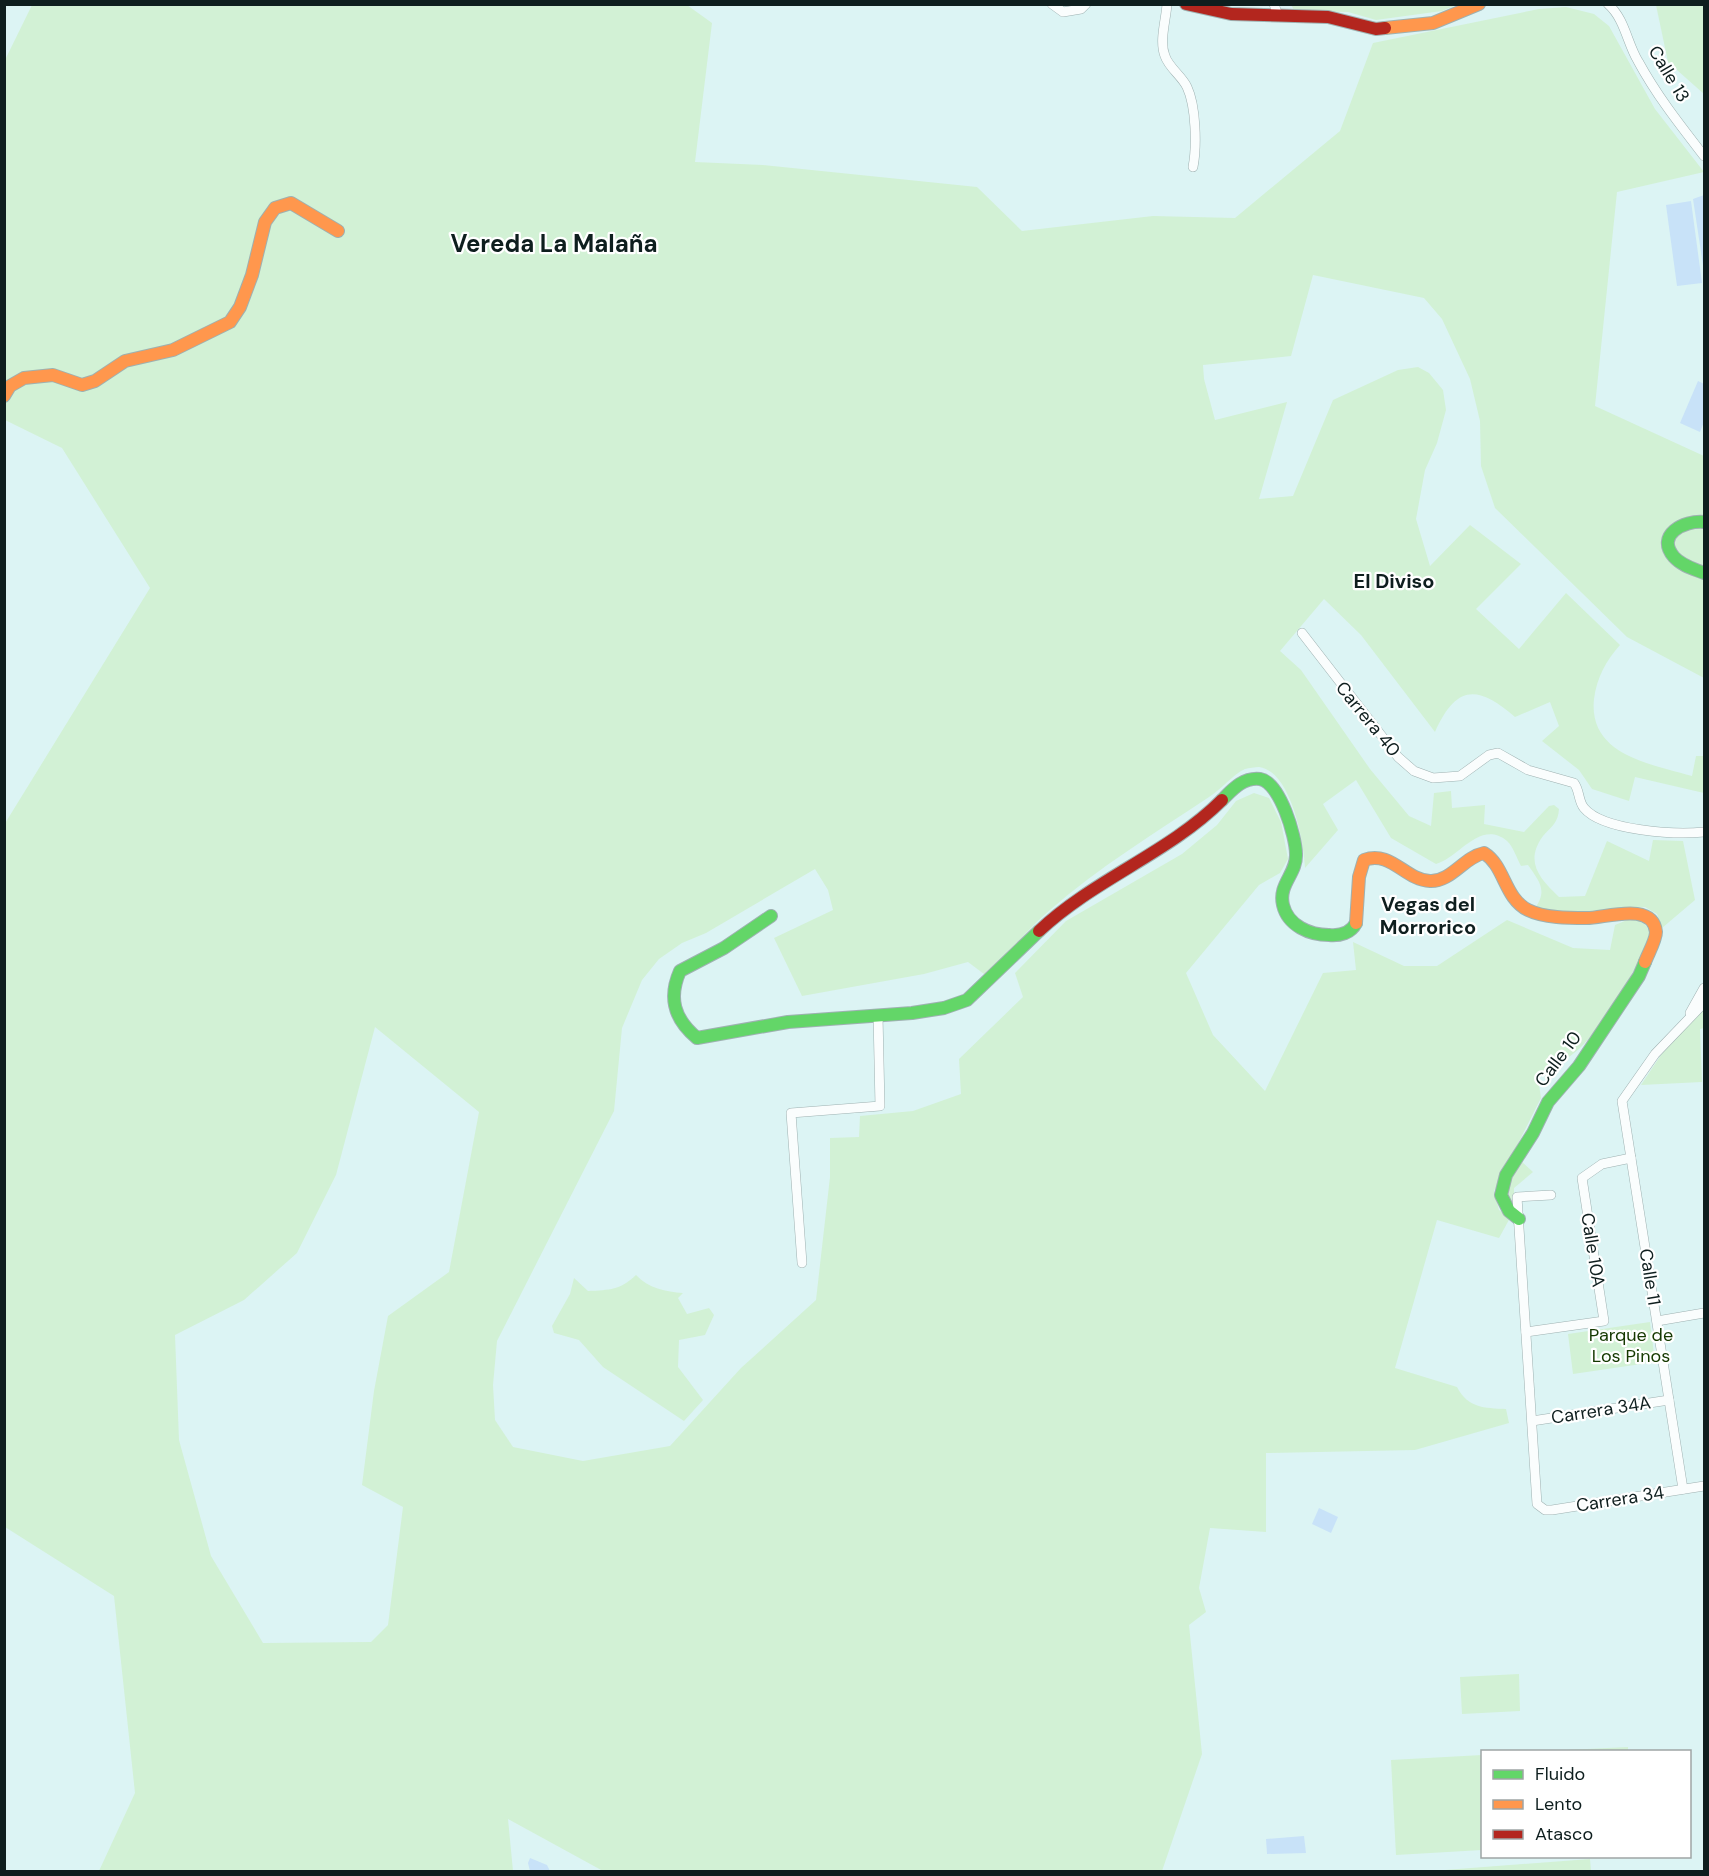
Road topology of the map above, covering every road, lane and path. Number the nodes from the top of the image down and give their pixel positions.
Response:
1 (1052, 4) edge
2 (1086, 4) edge
3 (1167, 4) edge
4 (1186, 4) edge
5 (1479, 4) edge
6 (1609, 5) edge
7 (1276, 10) edge
8 (1704, 156) edge
9 (1193, 167) dead end
10 (338, 231) dead end
11 (4, 396) edge
12 (1704, 522) edge
13 (1704, 573) edge
14 (1302, 633) dead end
15 (1704, 832) edge
16 (771, 916) dead end
17 (1704, 988) edge
18 (1704, 1003) edge
19 (878, 1015) junction
20 (1688, 1017) junction
21 (1631, 1158) junction
22 (1551, 1195) dead end
23 (1519, 1219) junction
24 (802, 1263) dead end
25 (1704, 1313) edge
26 (1657, 1321) junction
27 (1526, 1332) junction
28 (1669, 1400) junction
29 (1532, 1421) junction
30 (1704, 1486) edge
31 (1683, 1489) junction

1 - 2 street
3 - 9 street
4 - 7 street
5 - 7 street
6 - 8 street, Calle 13
10 - 11 street
12 - 13 street
14 - 15 street, Carrera 40
16 - 19 street
17 - 20 street
18 - 20 street
19 - 23 street, Calle 10
19 - 24 street
20 - 21 street, Calle 11
21 - 26 street, Calle 11
21 - 27 street, Calle 10A
22 - 23 street
23 - 27 street
25 - 26 street
26 - 28 street, Calle 11
27 - 29 street
28 - 29 street, Carrera 34A
28 - 31 street, Calle 11
29 - 31 street, Carrera 34
30 - 31 street, Carrera 34

